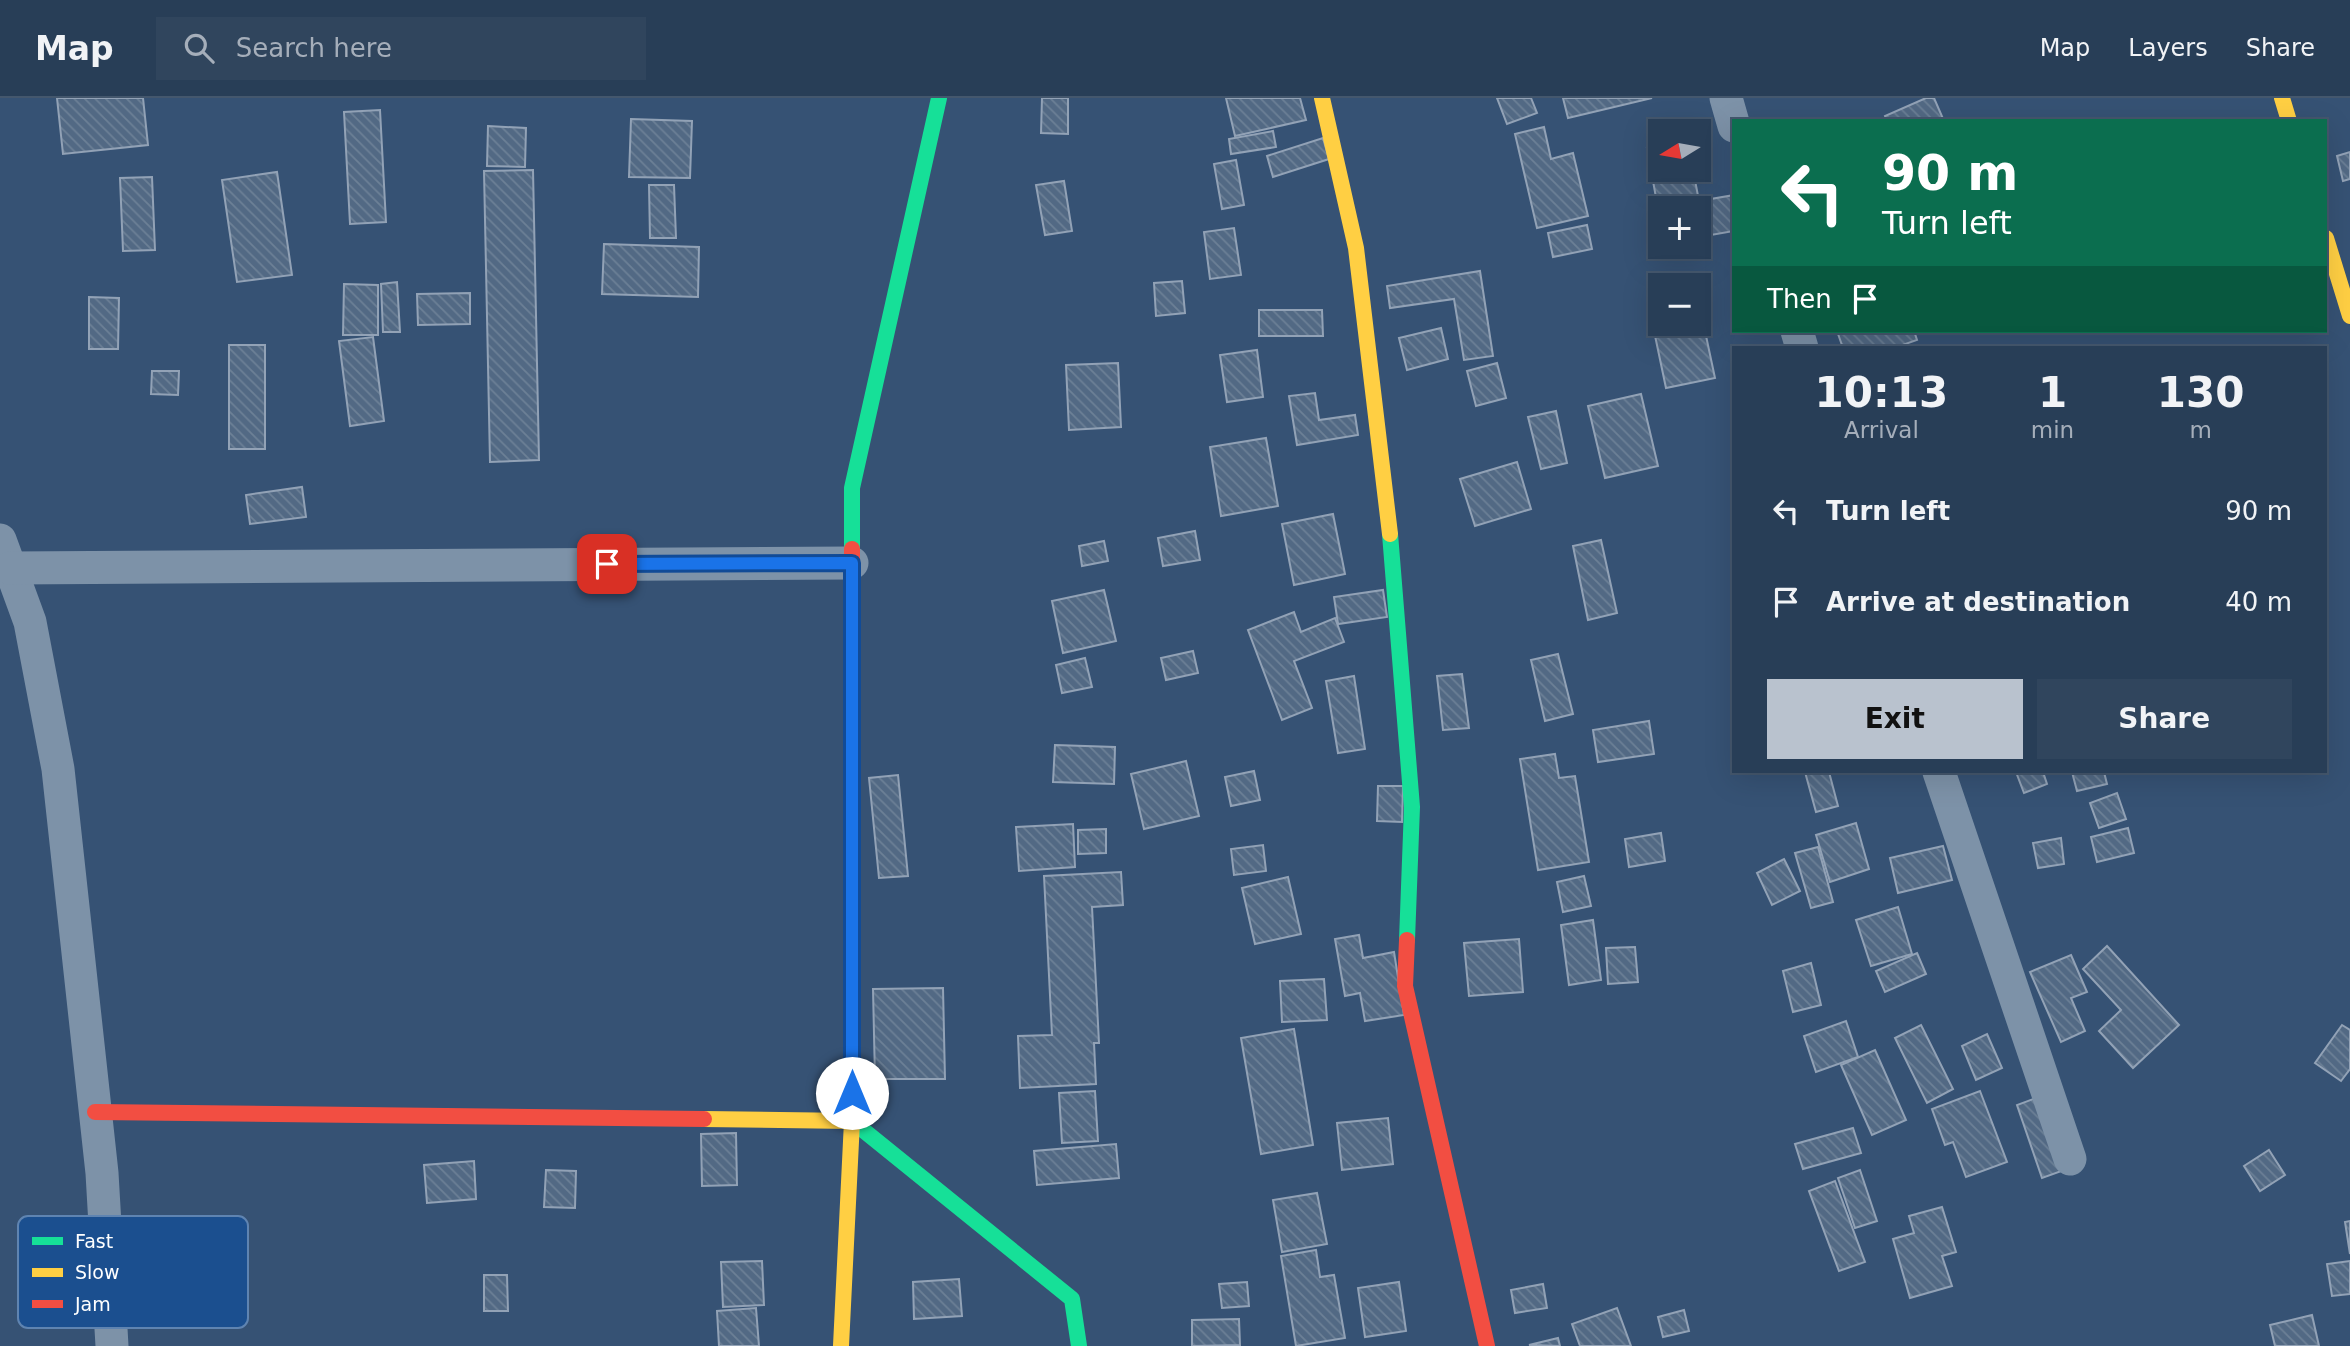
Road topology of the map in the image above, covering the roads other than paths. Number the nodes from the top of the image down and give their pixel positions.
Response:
1 (939, 98) edge
2 (1322, 98) edge
3 (1726, 98) edge
4 (2282, 98) edge
5 (1732, 119) edge
6 (2288, 119) edge
7 (2327, 241) edge
8 (2350, 316) edge
9 (5, 554) edge
10 (852, 563) junction
11 (1939, 773) edge
12 (95, 1112) junction
13 (852, 1121) junction
14 (2070, 1159) dead end
15 (103, 1216) edge
16 (111, 1328) edge
17 (112, 1346) edge
18 (841, 1346) edge
19 (1079, 1346) edge
20 (1488, 1346) edge

1 - 10 street
2 - 20 street
3 - 5 street
4 - 6 street
7 - 8 street
9 - 10 street
9 - 12 street
10 - 13 street
11 - 14 street
12 - 13 street
12 - 15 street
13 - 18 street
13 - 19 street
16 - 17 street

